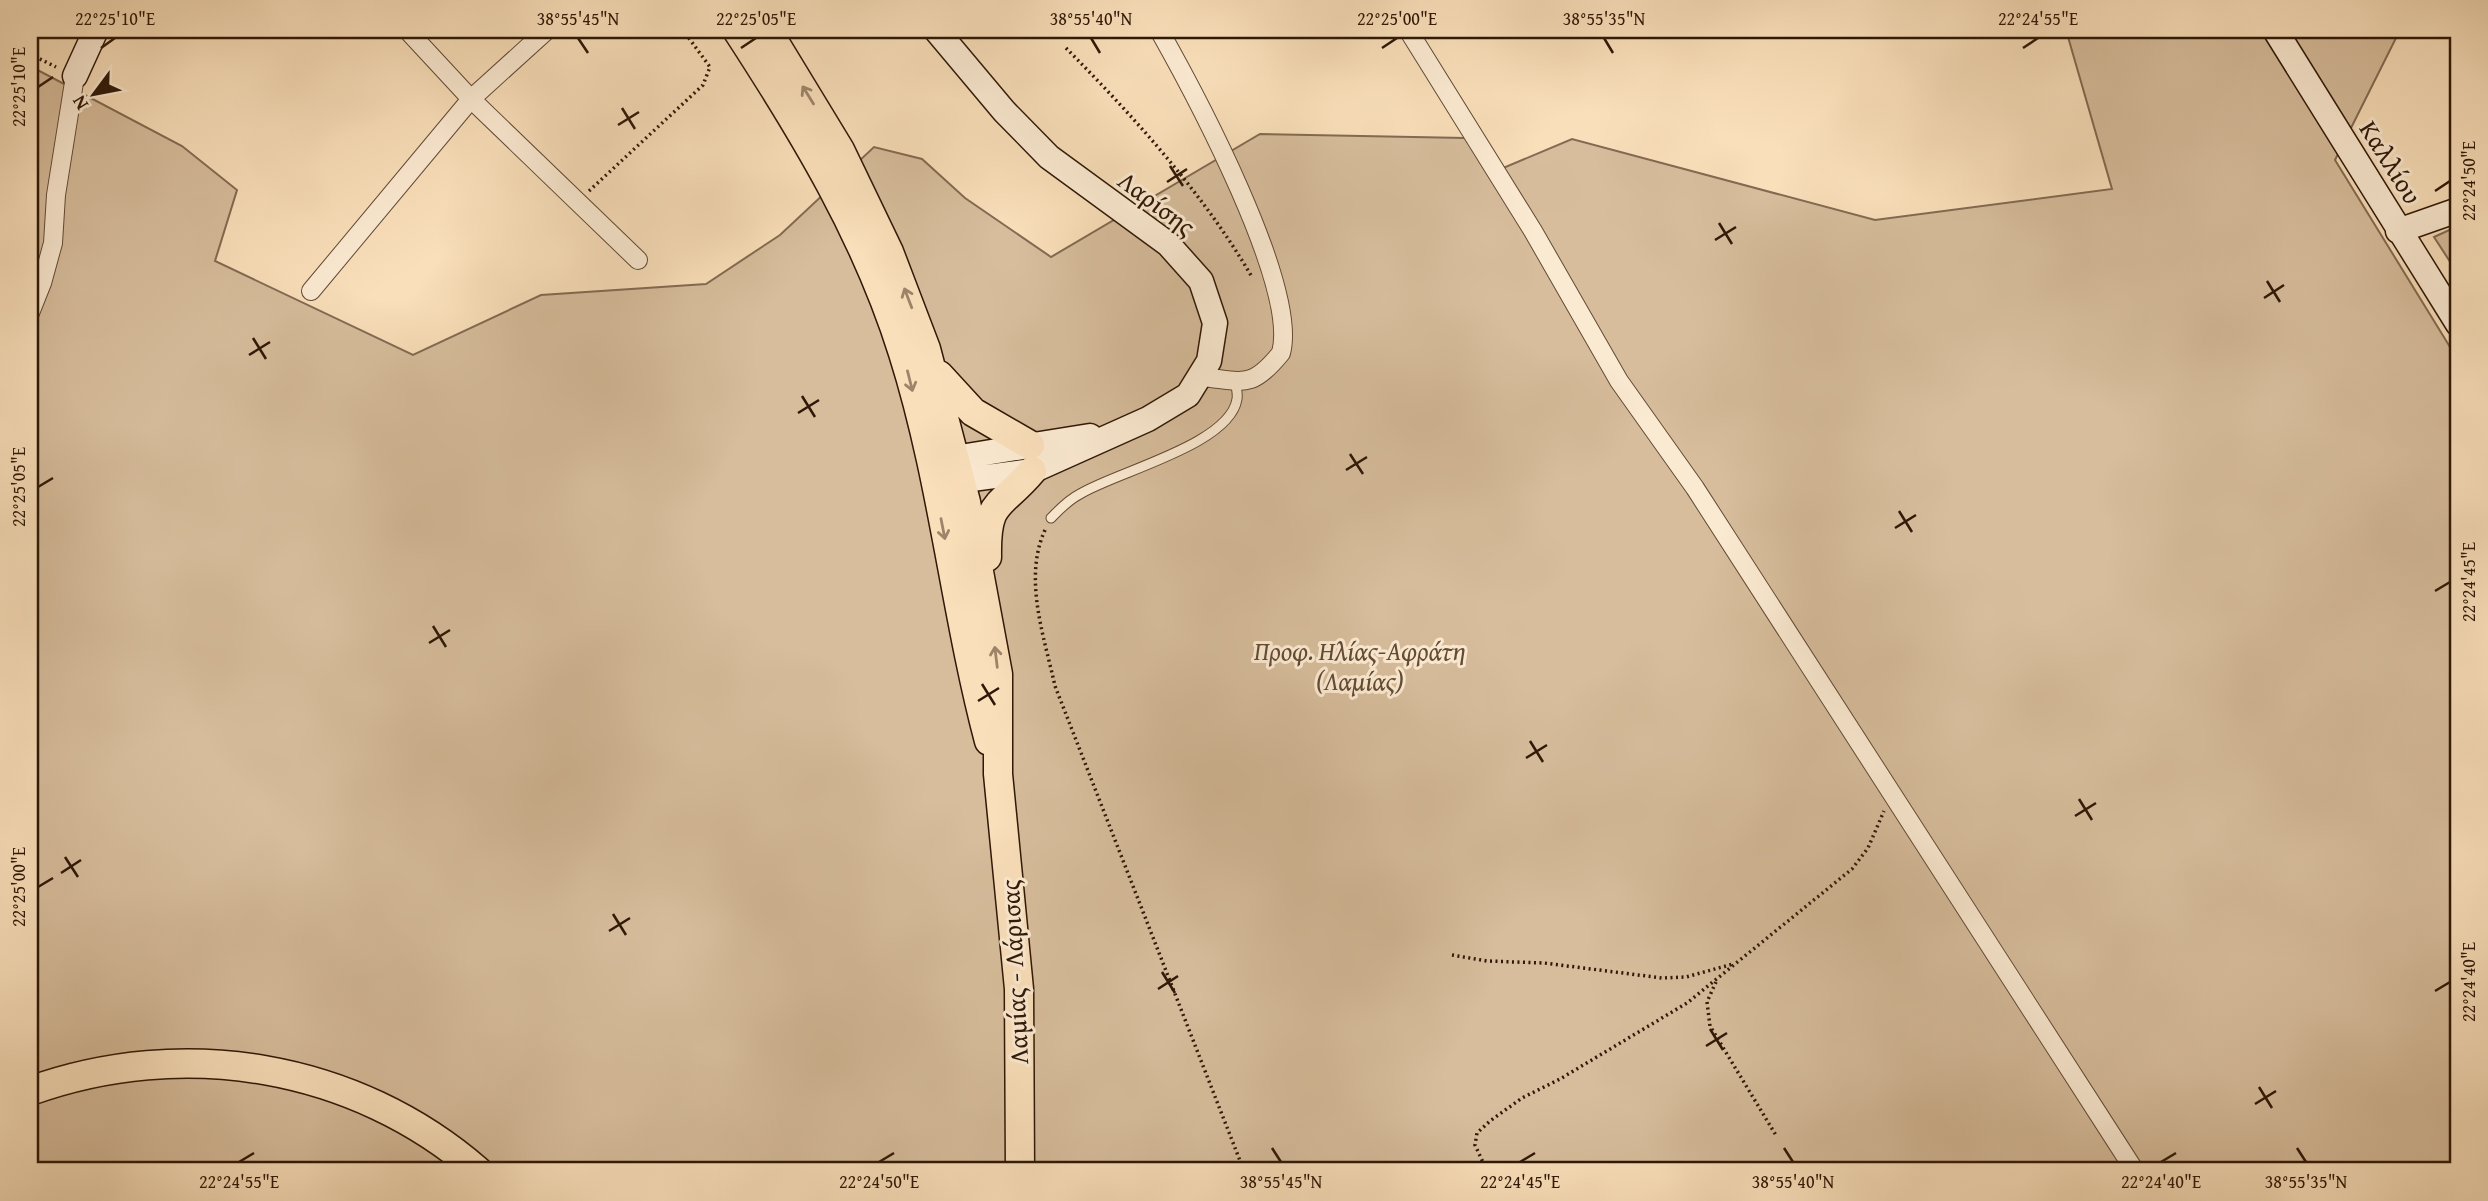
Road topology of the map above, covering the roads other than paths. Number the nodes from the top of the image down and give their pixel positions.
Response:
1 (96, 30) edge
2 (407, 30) edge
3 (547, 30) edge
4 (737, 30) edge
5 (767, 30) edge
6 (936, 30) edge
7 (1159, 30) edge
8 (1408, 30) edge
9 (2274, 30) edge
10 (75, 76) joint
11 (471, 99) junction
12 (2458, 210) edge
13 (2398, 231) junction
14 (638, 260) dead end
15 (311, 291) dead end
16 (30, 313) edge
17 (2458, 324) edge
18 (926, 349) junction
19 (1202, 377) junction
20 (1236, 383) junction
21 (1031, 458) junction
22 (945, 471) junction
23 (1051, 518) road end
24 (985, 594) junction
25 (998, 774) junction
26 (30, 1091) edge
27 (478, 1171) edge
28 (1020, 1171) edge
29 (2134, 1171) edge

1 - 10 main road
2 - 11 street
3 - 11 street
4 -> 22 main road
18 -> 5 main road
6 - 19 main road, Λαρίσης
7 - 20 street
8 - 29 street
9 - 13 main road, Καλλίου
10 - 16 street
11 - 14 street
11 - 15 street
12 - 13 main road
13 - 17 main road, Καλλίου
18 - 21 main road
18 - 22 main road
19 - 20 street
19 - 21 main road, Λαρίσης
20 - 23 lane
21 - 22 main road, Λαρίσης
21 - 24 main road
22 - 24 main road
22 -> 25 main road, Λαμίας - Λάρισας
25 -> 24 main road, Λαμίας - Λάρισας
25 - 28 main road, Λαμίας - Λάρισας
26 - 27 main road

